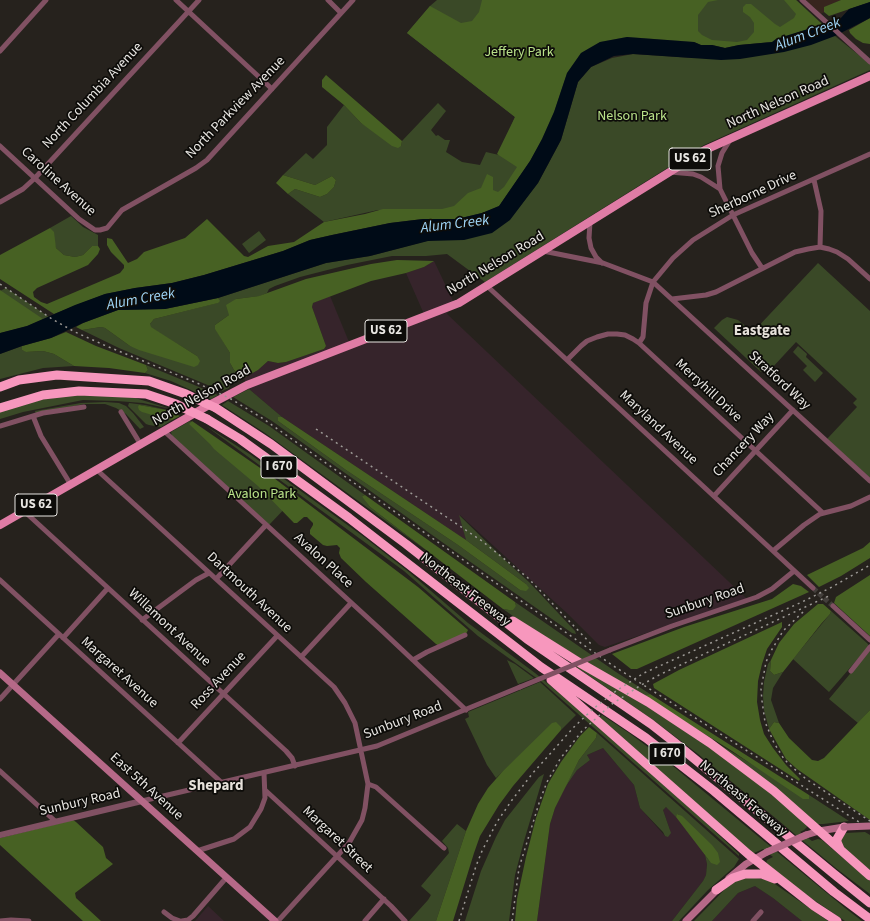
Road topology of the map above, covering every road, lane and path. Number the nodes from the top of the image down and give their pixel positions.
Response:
1 (46, 0) edge
2 (176, 0) edge
3 (199, 0) edge
4 (328, 0) edge
5 (353, 0) edge
6 (802, 0) edge
7 (188, 11) junction
8 (341, 13) junction
9 (0, 51) edge
10 (870, 62) edge
11 (870, 76) edge
12 (272, 89) junction
13 (731, 138) junction
14 (0, 146) edge
15 (870, 154) edge
16 (669, 172) junction
17 (35, 178) junction
18 (814, 180) junction
19 (720, 189) junction
20 (0, 202) edge
21 (733, 215) junction
22 (590, 222) junction
23 (104, 230) joint
24 (820, 247) junction
25 (543, 251) junction
26 (603, 263) junction
27 (762, 268) junction
28 (870, 278) edge
29 (653, 282) junction
30 (486, 286) junction
31 (672, 300) junction
32 (639, 343) junction
33 (567, 360) junction
34 (0, 386) edge
35 (84, 406) dead end
36 (0, 408) edge
37 (793, 410) junction
38 (121, 412) dead end
39 (33, 416) junction
40 (0, 426) edge
41 (164, 432) junction
42 (141, 445) junction
43 (756, 451) junction
44 (97, 470) junction
45 (870, 481) edge
46 (71, 484) junction
47 (714, 496) junction
48 (870, 497) edge
49 (24, 511) junction
50 (823, 513) junction
51 (0, 525) edge
52 (266, 526) junction
53 (773, 551) junction
54 (794, 570) junction
55 (209, 573) junction
56 (216, 579) junction
57 (0, 580) edge
58 (108, 588) junction
59 (813, 588) tunnel mouth
60 (456, 601) junction
61 (351, 603) junction
62 (833, 606) tunnel mouth
63 (488, 609) junction
64 (142, 620) junction
65 (466, 635) dead end
66 (61, 636) junction
67 (277, 636) junction
68 (870, 640) edge
69 (870, 647) edge
70 (301, 657) junction
71 (413, 660) junction
72 (851, 670) dead end
73 (0, 673) edge
74 (13, 685) junction
75 (223, 694) junction
76 (0, 699) edge
77 (466, 710) junction
78 (178, 743) junction
79 (362, 750) junction
80 (295, 766) junction
81 (0, 771) edge
82 (264, 773) junction
83 (221, 782) junction
84 (368, 784) junction
85 (265, 790) junction
86 (142, 801) junction
87 (55, 821) junction
88 (870, 826) edge
89 (844, 827) junction
90 (819, 831) junction
91 (0, 835) edge
92 (444, 848) dead end
93 (840, 850) junction
94 (197, 851) junction
95 (337, 856) junction
96 (755, 858) junction
97 (870, 876) edge
98 (226, 878) junction
99 (716, 890) junction
100 (384, 899) junction
101 (805, 900) junction
102 (870, 903) edge
103 (164, 912) dead end
104 (761, 912) dead end
105 (870, 919) edge
106 (0, 921) edge
107 (29, 921) edge
108 (181, 921) edge
109 (275, 921) edge
110 (278, 921) edge
111 (365, 921) edge
112 (405, 921) edge
113 (686, 921) edge
114 (753, 921) edge
115 (837, 921) edge

1 - 9 street
2 - 7 street
3 - 7 street, North Columbia Avenue
4 - 8 street
5 - 8 street, North Parkview Avenue
6 - 10 street
7 - 12 street
7 - 17 street, North Columbia Avenue
8 - 12 street, North Parkview Avenue
11 - 13 main road, North Nelson Road / US 62
12 - 23 street, North Parkview Avenue
13 - 16 main road, North Nelson Road / US 62
13 - 19 street
14 - 17 street, Caroline Avenue
15 - 18 street, Sherborne Drive
16 - 19 street
16 - 22 main road, North Nelson Road / US 62
17 - 20 street, North Columbia Avenue
17 - 23 street, Caroline Avenue
18 - 21 street, Sherborne Drive
18 - 24 street
19 - 21 street
21 - 27 street
21 - 29 street, Sherborne Drive
22 - 25 main road, North Nelson Road / US 62
22 - 26 street
24 - 27 street
24 - 28 street
25 - 26 street
25 - 30 main road, North Nelson Road / US 62
26 - 29 street
27 - 31 street
29 - 31 street, Stratford Way
29 - 32 street, Sherborne Drive
30 - 33 street, Maryland Avenue
30 - 41 main road, North Nelson Road / US 62
31 - 37 street, Stratford Way
32 - 33 street, Merryhill Drive
32 - 43 street, Merryhill Drive
33 - 47 street, Maryland Avenue
34 - 63 highway, Northeast Freeway / I 670, bridge
35 - 39 street
36 - 60 highway, Northeast Freeway / I 670, bridge
37 - 43 street, Chancery Way
37 - 45 street, Stratford Way
38 - 42 street
39 - 40 street
39 - 46 street
41 - 42 main road, North Nelson Road / US 62
41 - 52 street, Avalon Place
42 - 44 main road, North Nelson Road / US 62
43 - 47 street, Chancery Way
43 - 50 street, Merryhill Drive
44 - 46 main road, North Nelson Road / US 62
44 - 55 street, Dartmouth Avenue
46 - 49 main road, North Nelson Road / US 62
47 - 53 street, Maryland Avenue
48 - 50 street
49 - 51 main road, North Nelson Road / US 62
49 - 58 street, Willamont Avenue
50 - 53 street
52 - 56 street
52 - 61 street, Avalon Place
53 - 54 street, Maryland Avenue
54 - 59 street, Maryland Avenue
54 - 77 street, Sunbury Road, bridge
55 - 56 street, Dartmouth Avenue
55 - 64 street
56 - 67 street, Dartmouth Avenue
57 - 66 street, Margaret Avenue
58 - 64 street, Willamont Avenue
58 - 66 street
60 - 96 highway
60 - 105 highway, Northeast Freeway / I 670
61 - 70 street
61 - 71 street, Avalon Place
62 - 68 street
63 - 90 highway
63 - 102 highway, Northeast Freeway / I 670
64 - 75 street, Willamont Avenue
65 - 71 street
66 - 74 street
66 - 78 street, Margaret Avenue
67 - 70 street, Dartmouth Avenue
67 - 75 street, Ross Avenue
69 - 72 street
70 - 79 street, Dartmouth Avenue
71 - 77 street, Avalon Place
73 - 74 main road, East 5th Avenue
74 - 76 street
74 - 86 main road, East 5th Avenue
75 - 78 street, Ross Avenue
75 - 80 street, Willamont Avenue
77 - 79 street, Sunbury Road
78 - 83 street, Margaret Avenue
79 - 80 street, Sunbury Road
79 - 84 street, Dartmouth Avenue
80 - 82 street, Sunbury Road
81 - 87 street
82 - 83 street, Sunbury Road
82 - 85 street
83 - 86 street, Sunbury Road
84 - 92 street
84 - 95 street, Dartmouth Avenue
85 - 94 street
85 - 95 street, Margaret Street
86 - 87 street, Sunbury Road
86 - 94 main road, East 5th Avenue
87 - 91 street, Sunbury Road
88 - 89 main road, bridge
89 - 90 main road
89 - 93 highway
90 - 93 highway
90 - 96 main road, bridge
93 - 97 highway
94 - 98 main road, East 5th Avenue
95 - 100 street, Margaret Street
95 - 110 street, Dartmouth Avenue
96 - 99 main road
96 - 101 highway
98 - 108 street
98 - 109 main road, East 5th Avenue
99 - 101 highway
99 - 113 main road
100 - 111 street
100 - 112 street, Margaret Street
101 - 115 highway
103 - 108 street
104 - 114 street
106 - 107 street

